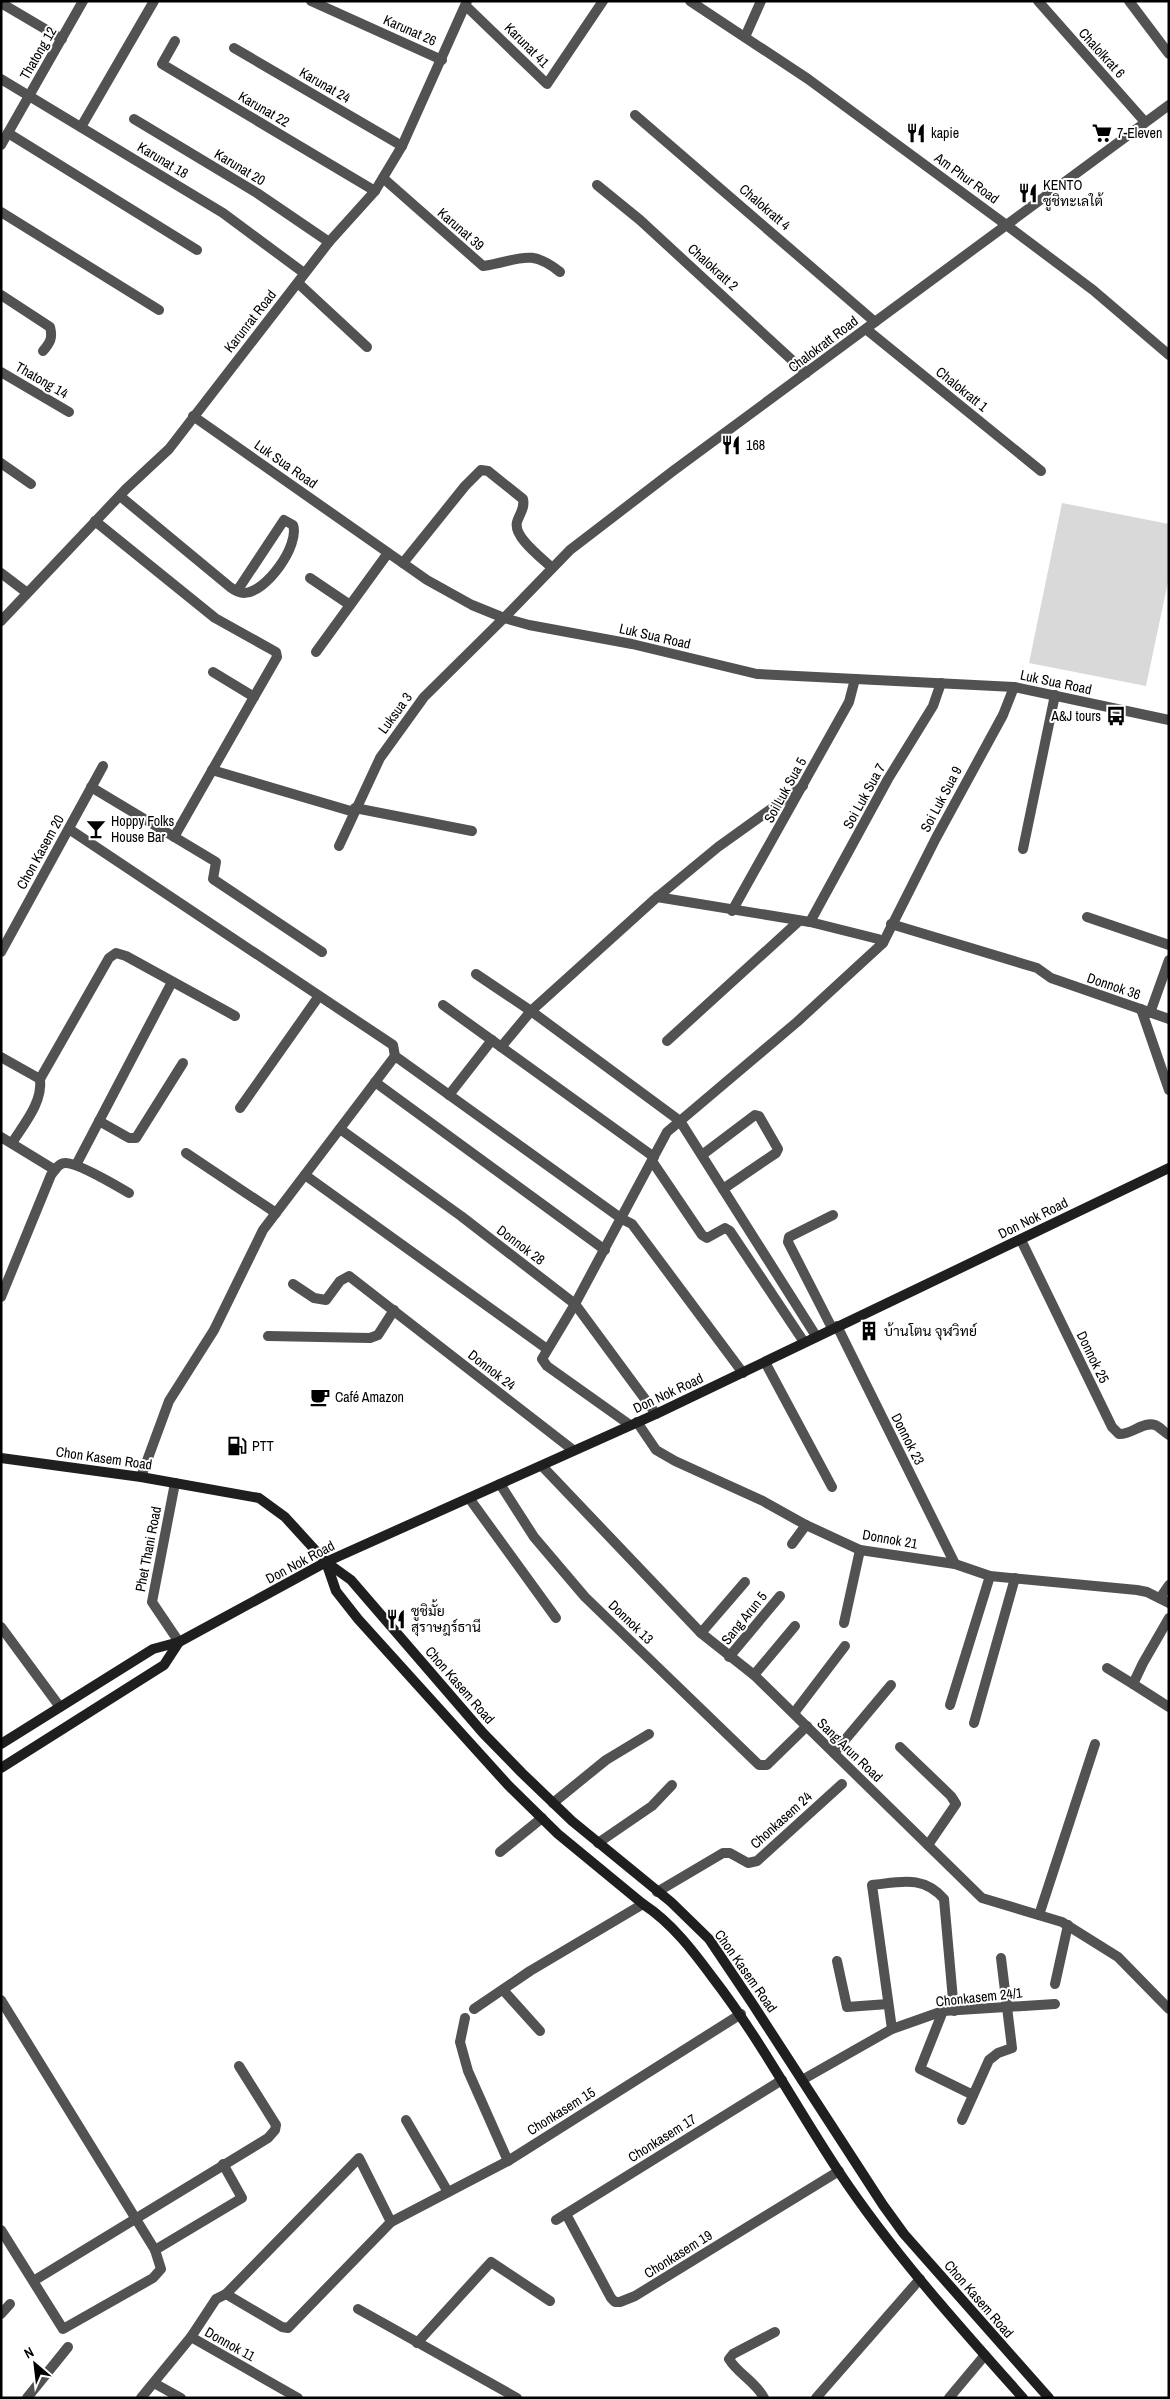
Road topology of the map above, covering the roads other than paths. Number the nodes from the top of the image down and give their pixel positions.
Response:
1 (83, 1) edge
2 (154, 1) edge
3 (311, 1) edge
4 (603, 1) edge
5 (690, 1) edge
6 (761, 1) edge
7 (1038, 1) edge
8 (1129, 1) edge
9 (1, 3) edge
10 (467, 4) edge
11 (745, 37) junction
12 (62, 39) junction
13 (175, 41) dead end
14 (234, 48) dead end
15 (1169, 54) edge
16 (442, 60) junction
17 (1, 79) edge
18 (29, 96) junction
19 (1169, 105) edge
20 (635, 115) dead end
21 (134, 119) dead end
22 (1145, 122) junction
23 (82, 128) junction
24 (8, 133) junction
25 (1, 145) edge
26 (402, 146) junction
27 (382, 178) junction
28 (597, 185) dead end
29 (374, 192) junction
30 (1, 212) edge
31 (1005, 224) junction
32 (329, 242) junction
33 (198, 250) dead end
34 (560, 272) dead end
35 (304, 273) junction
36 (298, 283) junction
37 (1, 295) edge
38 (159, 310) dead end
39 (875, 322) junction
40 (866, 329) junction
41 (366, 347) dead end
42 (43, 351) dead end
43 (1169, 355) edge
44 (1, 372) edge
45 (806, 373) junction
46 (69, 412) dead end
47 (193, 416) junction
48 (1, 462) edge
49 (1041, 471) dead end
50 (31, 484) dead end
51 (120, 496) junction
52 (95, 521) junction
53 (388, 553) junction
54 (402, 563) junction
55 (552, 568) junction
56 (1, 573) edge
57 (310, 578) dead end
58 (237, 591) junction
59 (26, 592) junction
60 (350, 605) junction
61 (504, 618) junction
62 (1, 621) edge
63 (316, 652) dead end
64 (213, 672) dead end
65 (855, 679) junction
66 (941, 683) junction
67 (1014, 687) junction
68 (1055, 695) junction
69 (254, 696) junction
70 (1169, 720) edge
71 (104, 766) dead end
72 (212, 770) junction
73 (803, 786) junction
74 (91, 787) junction
75 (355, 810) junction
76 (69, 829) junction
77 (472, 831) dead end
78 (174, 837) junction
79 (339, 846) dead end
80 (1022, 849) dead end
81 (658, 897) junction
82 (732, 911) junction
83 (1087, 917) dead end
84 (799, 921) junction
85 (810, 922) junction
86 (891, 924) junction
87 (883, 943) junction
88 (1169, 945) edge
89 (1, 952) edge
90 (322, 952) dead end
91 (1169, 960) edge
92 (476, 974) dead end
93 (172, 982) junction
94 (319, 996) junction
95 (443, 1005) dead end
96 (531, 1011) junction
97 (1146, 1011) junction
98 (235, 1016) dead end
99 (1169, 1019) edge
100 (492, 1040) junction
101 (667, 1042) dead end
102 (501, 1047) junction
103 (395, 1056) junction
104 (1, 1057) edge
105 (183, 1063) dead end
106 (40, 1079) junction
107 (375, 1082) junction
108 (1169, 1090) edge
109 (449, 1096) junction
110 (240, 1108) dead end
111 (99, 1121) junction
112 (680, 1121) junction
113 (340, 1129) junction
114 (1, 1136) edge
115 (12, 1143) junction
116 (186, 1153) dead end
117 (702, 1155) junction
118 (653, 1159) junction
119 (76, 1165) junction
120 (55, 1170) junction
121 (1167, 1173) edge
122 (305, 1175) junction
123 (723, 1189) junction
124 (129, 1193) dead end
125 (276, 1213) junction
126 (833, 1215) dead end
127 (622, 1219) junction
128 (1021, 1240) junction
129 (605, 1250) junction
130 (5, 1278) edge
131 (293, 1284) dead end
132 (1, 1297) edge
133 (575, 1304) junction
134 (394, 1310) junction
135 (834, 1327) junction
136 (268, 1336) dead end
137 (816, 1336) junction
138 (804, 1342) junction
139 (547, 1348) junction
140 (765, 1362) junction
141 (743, 1373) junction
142 (656, 1414) junction
143 (634, 1424) junction
144 (1169, 1435) edge
145 (572, 1450) junction
146 (1, 1458) edge
147 (542, 1466) junction
148 (141, 1477) junction
149 (175, 1483) junction
150 (500, 1484) junction
151 (832, 1487) dead end
152 (469, 1498) junction
153 (806, 1526) junction
154 (792, 1544) dead end
155 (860, 1550) junction
156 (326, 1562) junction
157 (955, 1564) junction
158 (990, 1576) junction
159 (1015, 1578) junction
160 (745, 1582) dead end
161 (1169, 1586) edge
162 (780, 1596) dead end
163 (1165, 1600) edge
164 (556, 1618) dead end
165 (1169, 1618) edge
166 (844, 1623) dead end
167 (795, 1626) dead end
168 (1, 1627) edge
169 (701, 1633) junction
170 (179, 1642) junction
171 (845, 1646) dead end
172 (729, 1657) junction
173 (1107, 1668) dead end
174 (754, 1674) junction
175 (1133, 1684) junction
176 (891, 1685) dead end
177 (950, 1705) dead end
178 (60, 1707) junction
179 (1169, 1707) edge
180 (794, 1713) junction
181 (974, 1723) dead end
182 (807, 1726) junction
183 (649, 1734) dead end
184 (1, 1744) edge
185 (1095, 1744) dead end
186 (900, 1747) dead end
187 (834, 1753) junction
188 (1, 1768) edge
189 (842, 1784) dead end
190 (672, 1785) dead end
191 (553, 1803) junction
192 (542, 1818) junction
193 (598, 1843) junction
194 (928, 1845) junction
195 (500, 1852) dead end
196 (657, 1892) junction
197 (643, 1904) junction
198 (1039, 1915) junction
199 (1068, 1926) junction
200 (1001, 1958) dead end
201 (837, 1961) dead end
202 (1054, 1984) dead end
203 (503, 1990) junction
204 (1, 2000) edge
205 (888, 2004) junction
206 (1055, 2004) dead end
207 (1008, 2007) junction
208 (474, 2009) dead end
209 (1169, 2009) edge
210 (948, 2011) junction
211 (741, 2014) junction
212 (465, 2018) dead end
213 (892, 2029) junction
214 (540, 2031) dead end
215 (239, 2066) dead end
216 (782, 2080) junction
217 (802, 2080) junction
218 (973, 2095) junction
219 (406, 2120) dead end
220 (962, 2120) dead end
221 (508, 2161) junction
222 (223, 2164) junction
223 (839, 2171) junction
224 (448, 2192) junction
225 (566, 2214) junction
226 (135, 2218) junction
227 (556, 2220) dead end
228 (391, 2222) junction
229 (1, 2230) edge
230 (155, 2250) junction
231 (920, 2279) junction
232 (34, 2280) junction
233 (226, 2294) junction
234 (550, 2302) dead end
235 (10, 2304) dead end
236 (358, 2309) dead end
237 (1, 2314) edge
238 (775, 2332) dead end
239 (191, 2338) junction
240 (417, 2343) junction
241 (68, 2348) dead end
242 (985, 2356) junction
243 (154, 2383) junction
244 (27, 2398) edge
245 (141, 2398) edge
246 (181, 2398) edge
247 (298, 2398) edge
248 (517, 2398) edge
249 (764, 2398) edge
250 (816, 2398) edge
251 (949, 2398) edge
252 (1023, 2398) edge
253 (1049, 2398) edge

1 - 12 street, Thatong 12
2 - 23 street
3 - 16 street, Karunat 26
4 - 10 street, Karunat 41
5 - 11 street, Am Phur Road
6 - 11 street
7 - 22 street, Chalolkrat 6
8 - 15 street
9 - 12 street
10 - 16 street, Karunrat Road
11 - 31 street, Am Phur Road
12 - 18 street, Thatong 12
13 - 29 street, Karunat 22
14 - 26 street, Karunat 24
16 - 26 street, Karunrat Road
17 - 18 street, Karunat 18
18 - 23 street, Karunat 18
18 - 24 street, Thatong 12
19 - 22 street, Chalokratt Road
20 - 39 street, Chalokratt 4
21 - 32 street, Karunat 20
22 - 31 street, Chalokratt Road
23 - 35 street, Karunat 18
24 - 25 street, Thatong 12
24 - 33 street
26 - 27 street, Karunrat Road
27 - 29 street, Karunrat Road
27 - 34 street, Karunat 39
28 - 45 street, Chalokratt 2
29 - 32 street, Karunrat Road
30 - 38 street
31 - 39 street, Chalokratt Road
31 - 43 street, Am Phur Road
32 - 35 street, Karunrat Road
35 - 36 street, Karunrat Road
36 - 41 street
36 - 47 street, Karunrat Road
37 - 42 street
39 - 40 street, Chalokratt Road
40 - 45 street, Chalokratt Road
40 - 49 street, Chalokratt 1
44 - 46 street, Thatong 14
45 - 55 street, Chalokratt Road
47 - 51 street, Karunrat Road
47 - 53 street, Luk Sua Road
48 - 50 street
51 - 52 street, Karunrat Road
51 - 58 street
52 - 59 street, Karunrat Road
52 - 69 street
53 - 54 street, Luk Sua Road
53 - 60 street
54 - 55 street
54 - 61 street, Luk Sua Road
55 - 61 street, Chalokratt Road
56 - 59 street
57 - 60 street
58 - 58 street
59 - 62 street, Karunrat Road
60 - 63 street
61 - 65 street, Luk Sua Road
61 - 75 street, Luksua 3
64 - 69 street
65 - 66 street, Luk Sua Road
65 - 73 street, Soi Luk Sua 5
66 - 67 street, Luk Sua Road
66 - 85 street, Soi Luk Sua 7
67 - 68 street, Luk Sua Road
67 - 86 street, Soi Luk Sua 9
68 - 70 street, Luk Sua Road
68 - 80 street
69 - 72 street
71 - 74 street, Chon Kasem 20
72 - 75 street
72 - 78 street
73 - 81 street
73 - 82 street, Soi Luk Sua 5
74 - 76 street, Chon Kasem 20
74 - 78 street
75 - 77 street
75 - 79 street, Luksua 3
76 - 89 street, Chon Kasem 20
76 - 94 street
78 - 90 street
81 - 82 street
81 - 96 street
82 - 84 street
83 - 88 street
84 - 85 street
84 - 101 street
85 - 87 street
86 - 87 street, Soi Luk Sua 9
86 - 97 street, Donnok 36
87 - 112 street
91 - 97 street
92 - 96 street
93 - 98 street
93 - 106 street
93 - 111 street
94 - 103 street
94 - 110 street
95 - 100 street
96 - 102 street
96 - 112 street
97 - 99 street, Donnok 36
97 - 108 street
100 - 102 street
100 - 109 street
102 - 118 street
103 - 107 street
103 - 109 street
104 - 106 street
105 - 111 street
106 - 115 street
107 - 113 street
107 - 129 street
109 - 127 street
111 - 119 street
112 - 117 street
112 - 118 street
113 - 122 street
113 - 133 street, Donnok 28
114 - 115 street
115 - 120 street
116 - 125 street
117 - 123 street
117 - 123 street
118 - 127 street
118 - 138 street
119 - 120 street
119 - 124 street
120 - 130 street
121 - 128 main road, Don Nok Road
122 - 125 street
122 - 139 street
123 - 137 street
125 - 148 street
126 - 135 street, Donnok 23
127 - 129 street
127 - 141 street
128 - 135 main road, Don Nok Road
128 - 144 street, Donnok 25
129 - 133 street
130 - 132 street
131 - 134 street, Donnok 24
133 - 139 street
133 - 142 street, Donnok 28
134 - 136 street
134 - 145 street, Donnok 24
135 - 137 main road, Don Nok Road
135 - 157 street, Donnok 23
137 - 138 main road, Don Nok Road
138 - 140 main road, Don Nok Road
139 - 143 street
140 - 141 main road, Don Nok Road
140 - 151 street
141 - 142 main road, Don Nok Road
142 - 143 main road, Don Nok Road
143 - 145 main road, Don Nok Road
143 - 153 street, Donnok 21
145 - 147 main road, Don Nok Road
146 - 148 main road, Chon Kasem Road
147 - 150 main road, Don Nok Road
147 - 169 street, Sang Arun Road
148 - 149 main road, Chon Kasem Road
149 - 156 main road, Chon Kasem Road
149 - 170 street, Phet Thani Road
150 - 152 main road, Don Nok Road
150 - 182 street, Donnok 13
152 - 156 main road, Don Nok Road
152 - 164 street
153 - 154 street
153 - 155 street, Donnok 21
155 - 157 street, Donnok 21
155 - 166 street
156 - 170 main road, Don Nok Road
156 - 191 main road, Chon Kasem Road
156 - 192 main road, Chon Kasem Road
157 - 158 street, Donnok 21
158 - 159 street, Donnok 21
158 - 177 street
159 - 163 street, Donnok 21
159 - 181 street
160 - 169 street
161 - 163 street
162 - 172 street, Sang Arun 5
165 - 175 street
167 - 174 street
168 - 178 street
169 - 172 street, Sang Arun Road
170 - 178 main road, Don Nok Road
170 - 188 main road, Don Nok Road
171 - 180 street
172 - 174 street, Sang Arun Road
173 - 175 street
174 - 180 street, Sang Arun Road
175 - 179 street
176 - 187 street
178 - 184 main road, Don Nok Road
180 - 182 street, Sang Arun Road
182 - 187 street, Sang Arun Road
183 - 191 street
185 - 198 street
186 - 194 street
187 - 194 street, Sang Arun Road
189 - 196 street, Chonkasem 24
190 - 193 street
191 - 193 main road, Chon Kasem Road
192 - 195 street
192 - 197 main road, Chon Kasem Road
193 - 196 main road, Chon Kasem Road
194 - 198 street, Sang Arun Road
196 - 217 main road, Chon Kasem Road
197 - 203 street
197 - 211 main road, Chon Kasem Road
198 - 199 street, Sang Arun Road
199 - 202 street
199 - 209 street, Sang Arun Road
200 - 207 street
201 - 205 street
203 - 208 street
203 - 214 street
204 - 226 street
205 - 210 street
205 - 213 street
206 - 207 street, Chonkasem 24/1
207 - 210 street, Chonkasem 24/1
207 - 218 street
210 - 213 street, Chonkasem 24/1
210 - 218 street
211 - 216 main road, Chon Kasem Road
211 - 221 street, Chonkasem 15
212 - 221 street
213 - 217 street, Chonkasem 24/1
215 - 222 street
216 - 223 main road, Chon Kasem Road
216 - 225 street, Chonkasem 17
217 - 253 main road, Chon Kasem Road
218 - 220 street
219 - 224 street
221 - 224 street, Chonkasem 15
222 - 226 street
222 - 230 street
223 - 225 street, Chonkasem 19
223 - 231 main road, Chon Kasem Road
224 - 228 street, Chonkasem 15
225 - 227 street, Chonkasem 17
226 - 230 street
226 - 232 street
228 - 233 street, Chonkasem 15
228 - 233 street
229 - 232 street
230 - 232 street
231 - 242 main road, Chon Kasem Road
231 - 250 street
233 - 239 street
234 - 240 street
235 - 237 street
236 - 240 street
238 - 249 street
239 - 243 street, Donnok 11
239 - 247 street, Donnok 11
240 - 248 street
241 - 244 street
242 - 251 street
242 - 252 main road, Chon Kasem Road
243 - 245 street, Donnok 11
243 - 246 street

